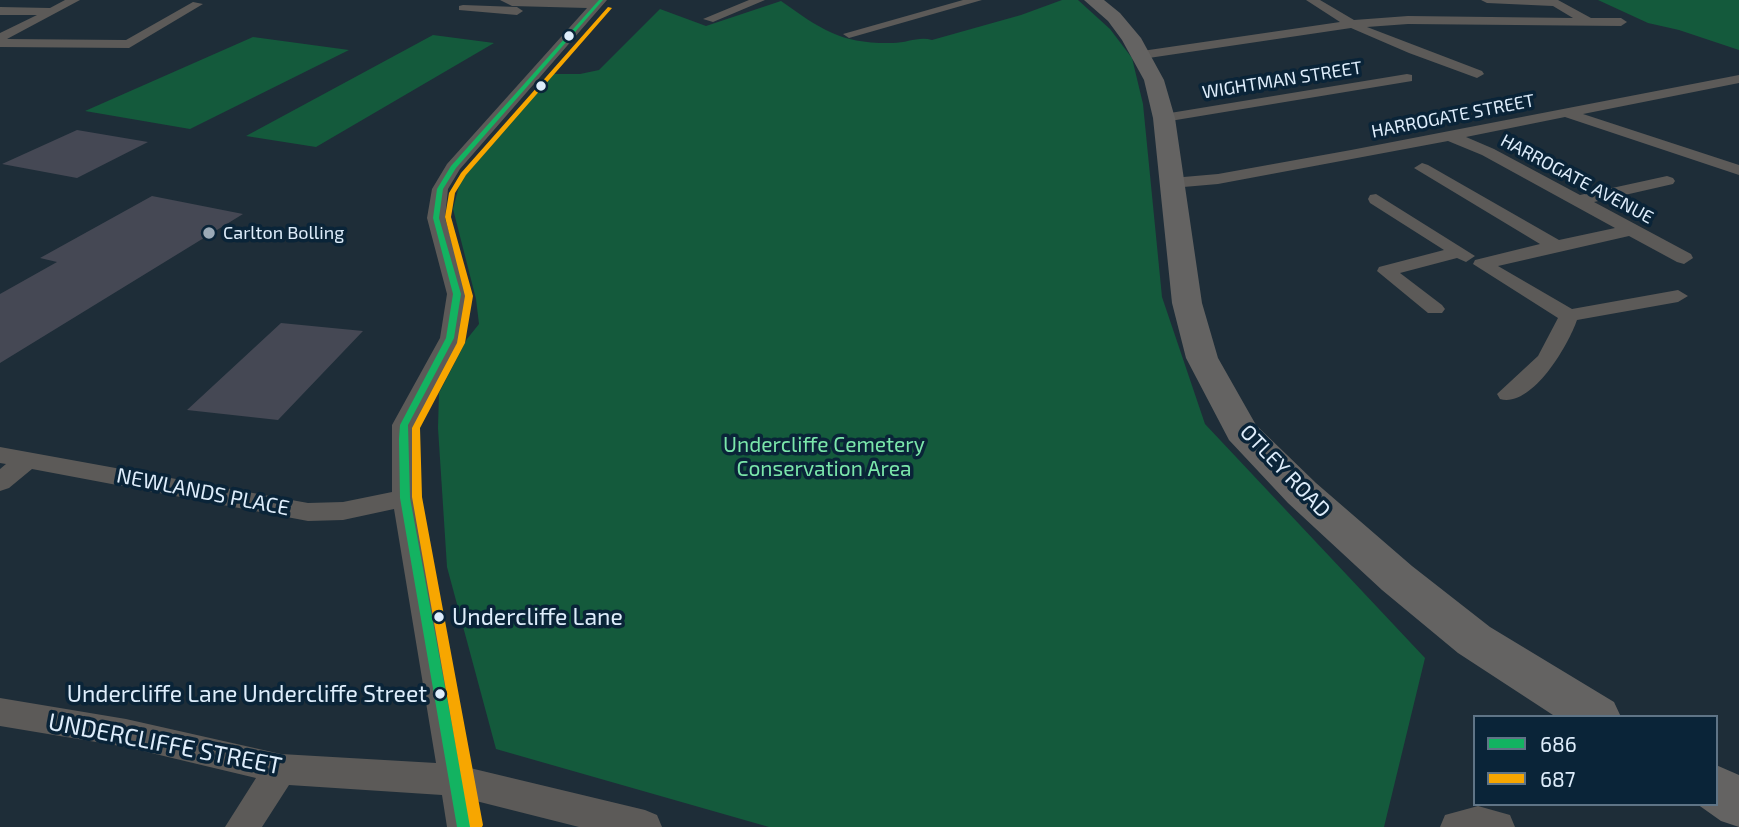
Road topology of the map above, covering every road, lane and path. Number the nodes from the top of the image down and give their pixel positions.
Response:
1 (74, 0) edge
2 (759, 0) edge
3 (976, 0) edge
4 (1093, 0) edge
5 (1312, 0) edge
6 (1488, 0) edge
7 (599, 2) edge
8 (197, 4) dead end
9 (510, 6) edge
10 (463, 8) dead end
11 (0, 11) edge
12 (52, 11) junction
13 (709, 19) dead end
14 (1587, 21) junction
15 (1621, 22) dead end
16 (1353, 24) junction
17 (849, 34) dead end
18 (0, 41) edge
19 (1142, 55) junction
20 (1477, 74) dead end
21 (1406, 78) dead end
22 (1739, 79) edge
23 (1569, 114) junction
24 (1164, 118) junction
25 (1450, 136) junction
26 (1422, 168) dead end
27 (1739, 170) edge
28 (1667, 181) dead end
29 (1172, 183) junction
30 (1376, 199) dead end
31 (1577, 201) junction
32 (1631, 230) junction
33 (1556, 246) junction
34 (1460, 252) junction
35 (1684, 258) dead end
36 (1482, 264) junction
37 (1678, 296) dead end
38 (1434, 309) dead end
39 (1569, 316) junction
40 (1508, 394) dead end
41 (0, 455) edge
42 (28, 460) junction
43 (0, 482) edge
44 (405, 498) junction
45 (1, 715) edge
46 (1594, 715) edge
47 (281, 769) junction
48 (456, 780) junction
49 (1718, 790) edge
50 (1739, 803) edge
51 (243, 827) edge
52 (464, 827) edge
53 (645, 827) edge
54 (1457, 827) edge
55 (1498, 827) edge

1 - 12 street
2 - 13 street
3 - 17 street
4 - 19 main road, OTLEY ROAD
5 - 16 street
6 - 14 street
7 - 9 street
7 - 44 street
8 - 18 street
9 - 10 street
11 - 12 street
12 - 18 street
14 - 15 street
14 - 16 street
16 - 19 street
16 - 20 street
19 - 24 main road, OTLEY ROAD
21 - 24 street, WIGHTMAN STREET
22 - 23 street, HARROGATE STREET
23 - 25 street, HARROGATE STREET
23 - 27 street
24 - 29 main road, OTLEY ROAD
25 - 29 street, HARROGATE STREET
25 - 31 street, HARROGATE AVENUE
26 - 33 street
28 - 31 street
29 - 46 main road, OTLEY ROAD
30 - 34 street
31 - 32 street, HARROGATE AVENUE
32 - 33 street
32 - 35 street, HARROGATE AVENUE
33 - 36 street
34 - 36 street
34 - 38 street
36 - 39 street
37 - 39 street
39 - 40 street
41 - 42 street, NEWLANDS PLACE
42 - 43 street
42 - 44 street, NEWLANDS PLACE
44 - 48 street
45 - 47 street, UNDERCLIFFE STREET
47 - 48 street, UNDERCLIFFE STREET
47 - 51 street
48 - 52 street
48 - 53 street, UNDERCLIFFE STREET
49 - 50 main road
54 - 55 street

